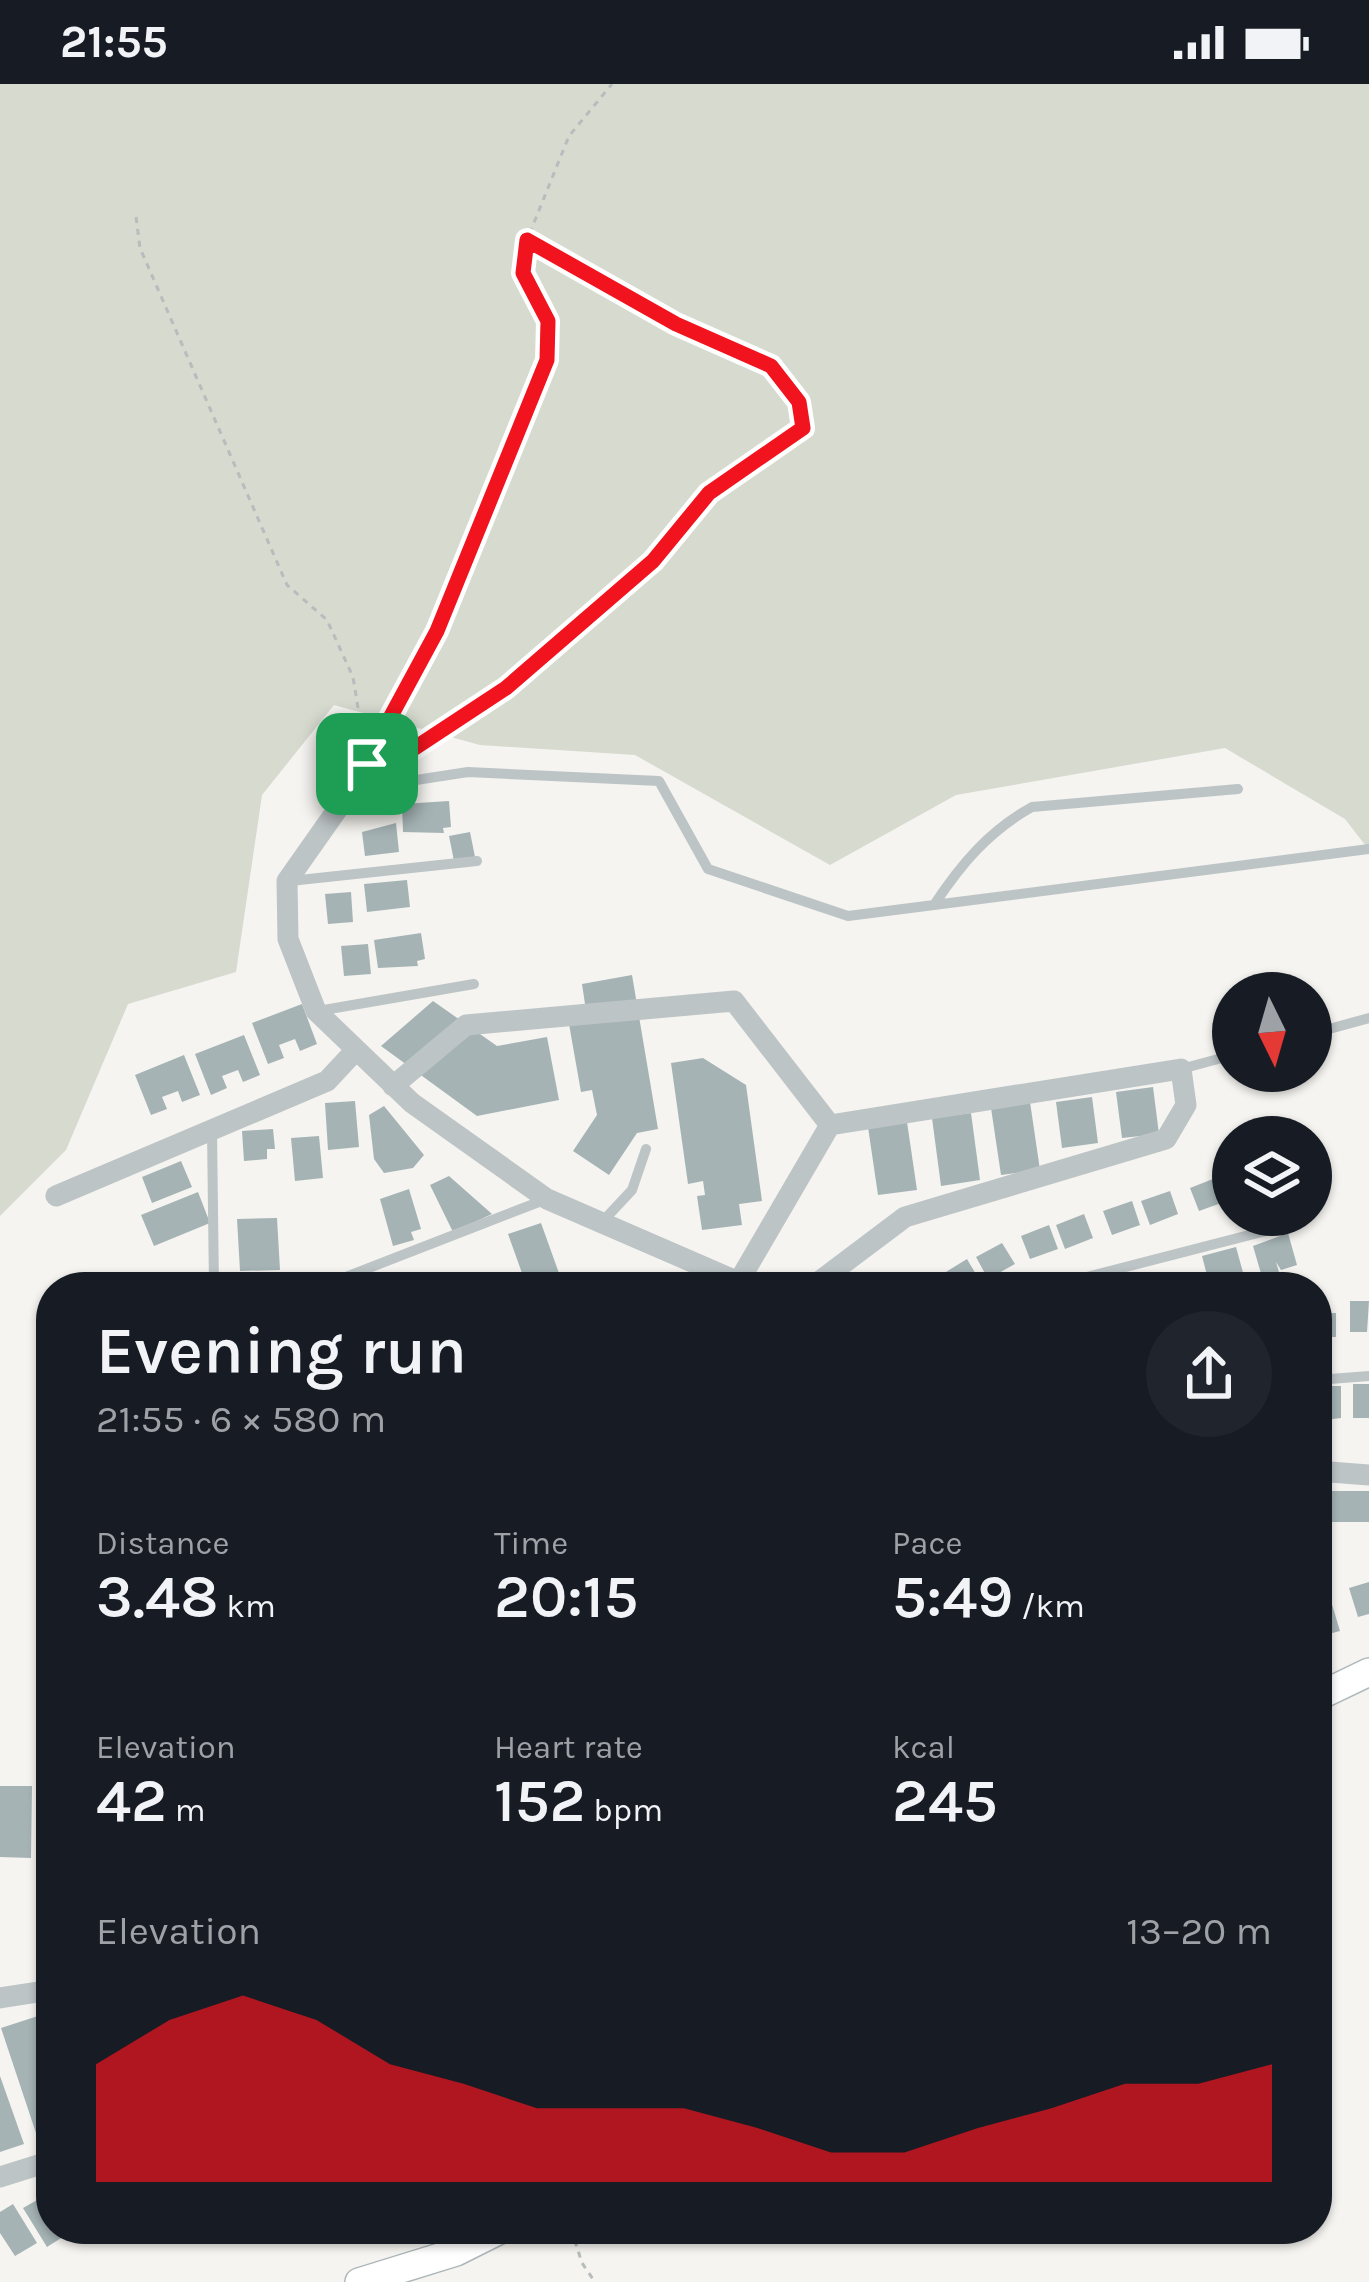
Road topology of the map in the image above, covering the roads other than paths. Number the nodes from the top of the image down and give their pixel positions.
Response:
1 (1238, 789) dead end
2 (351, 790) joint
3 (1369, 849) edge
4 (477, 862) dead end
5 (287, 881) junction
6 (934, 905) junction
7 (474, 984) dead end
8 (316, 1012) junction
9 (1369, 1018) edge
10 (1332, 1028) edge
11 (355, 1051) junction
12 (1212, 1061) edge
13 (1181, 1069) junction
14 (393, 1086) junction
15 (830, 1125) junction
16 (212, 1131) junction
17 (646, 1149) dead end
18 (56, 1196) dead end
19 (547, 1199) junction
20 (603, 1221) junction
21 (1246, 1236) edge
22 (214, 1272) edge
23 (359, 1272) edge
24 (718, 1272) edge
25 (751, 1272) edge
26 (832, 1272) edge
27 (1106, 1272) edge
28 (1369, 1376) edge
29 (1332, 1379) edge
30 (1332, 1472) edge
31 (1369, 1474) edge
32 (1369, 1672) edge
33 (1332, 1690) edge
34 (36, 1993) edge
35 (0, 1999) edge
36 (36, 2166) edge
37 (0, 2177) edge
38 (472, 2244) edge
39 (358, 2282) edge

1 - 6 lane
2 - 5 street
2 - 6 lane
3 - 6 lane
4 - 5 lane
5 - 8 street
7 - 8 lane
8 - 11 street
9 - 10 lane
11 - 14 street
11 - 16 street
12 - 13 lane
13 - 15 street
13 - 26 street
14 - 15 street
14 - 19 street
15 - 25 street
16 - 18 street
16 - 22 lane
17 - 20 lane
19 - 20 street
19 - 23 lane
20 - 24 street
21 - 27 lane
28 - 29 lane
30 - 31 street
32 - 33 street
34 - 35 street
36 - 37 street
38 - 39 street

